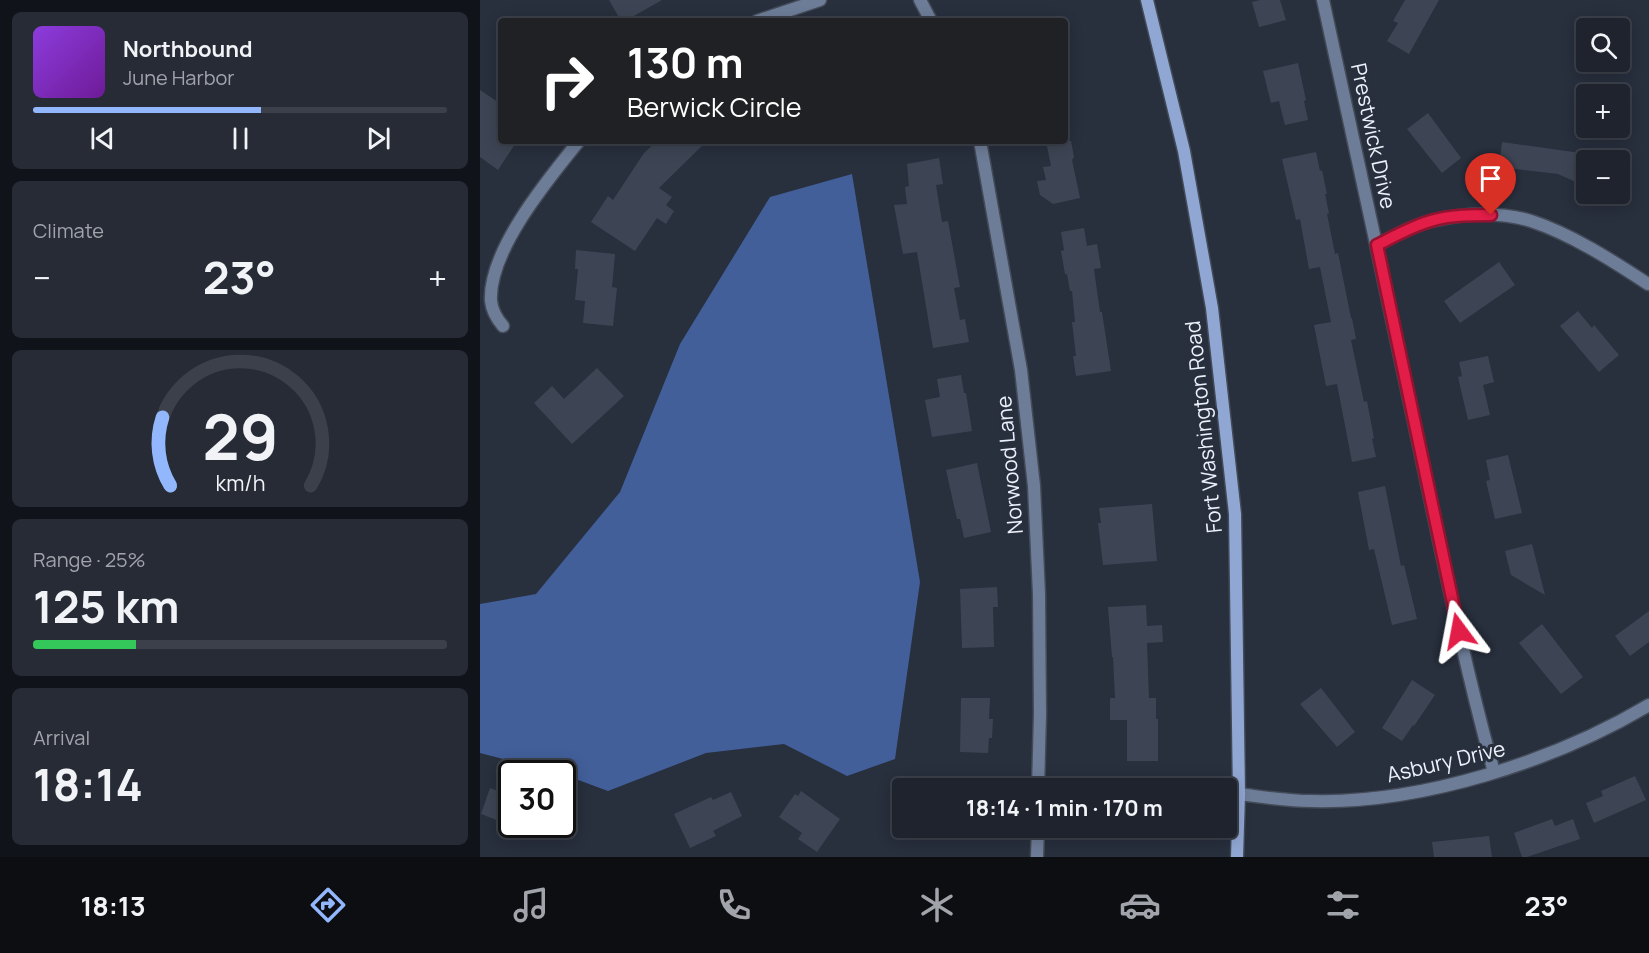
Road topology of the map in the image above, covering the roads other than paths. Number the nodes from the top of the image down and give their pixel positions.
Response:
1 (820, 0) edge
2 (920, 0) edge
3 (1147, 0) edge
4 (1323, 0) edge
5 (766, 18) edge
6 (929, 18) edge
7 (577, 144) edge
8 (981, 144) edge
9 (1377, 245) junction
10 (1648, 284) edge
11 (503, 326) dead end
12 (1649, 705) edge
13 (1494, 772) junction
14 (1038, 778) edge
15 (1239, 794) junction
16 (1038, 838) edge
17 (1037, 857) edge
18 (1237, 857) edge

1 - 5 street
2 - 6 street
3 - 15 main road, Fort Washington Road
4 - 9 street, Prestwick Drive
7 - 11 street
8 - 14 street, Norwood Lane
9 - 10 street
9 - 13 street, Prestwick Drive
12 - 13 street, Asbury Drive
13 - 15 street, Asbury Drive
15 - 18 main road, Fort Washington Road
16 - 17 street

